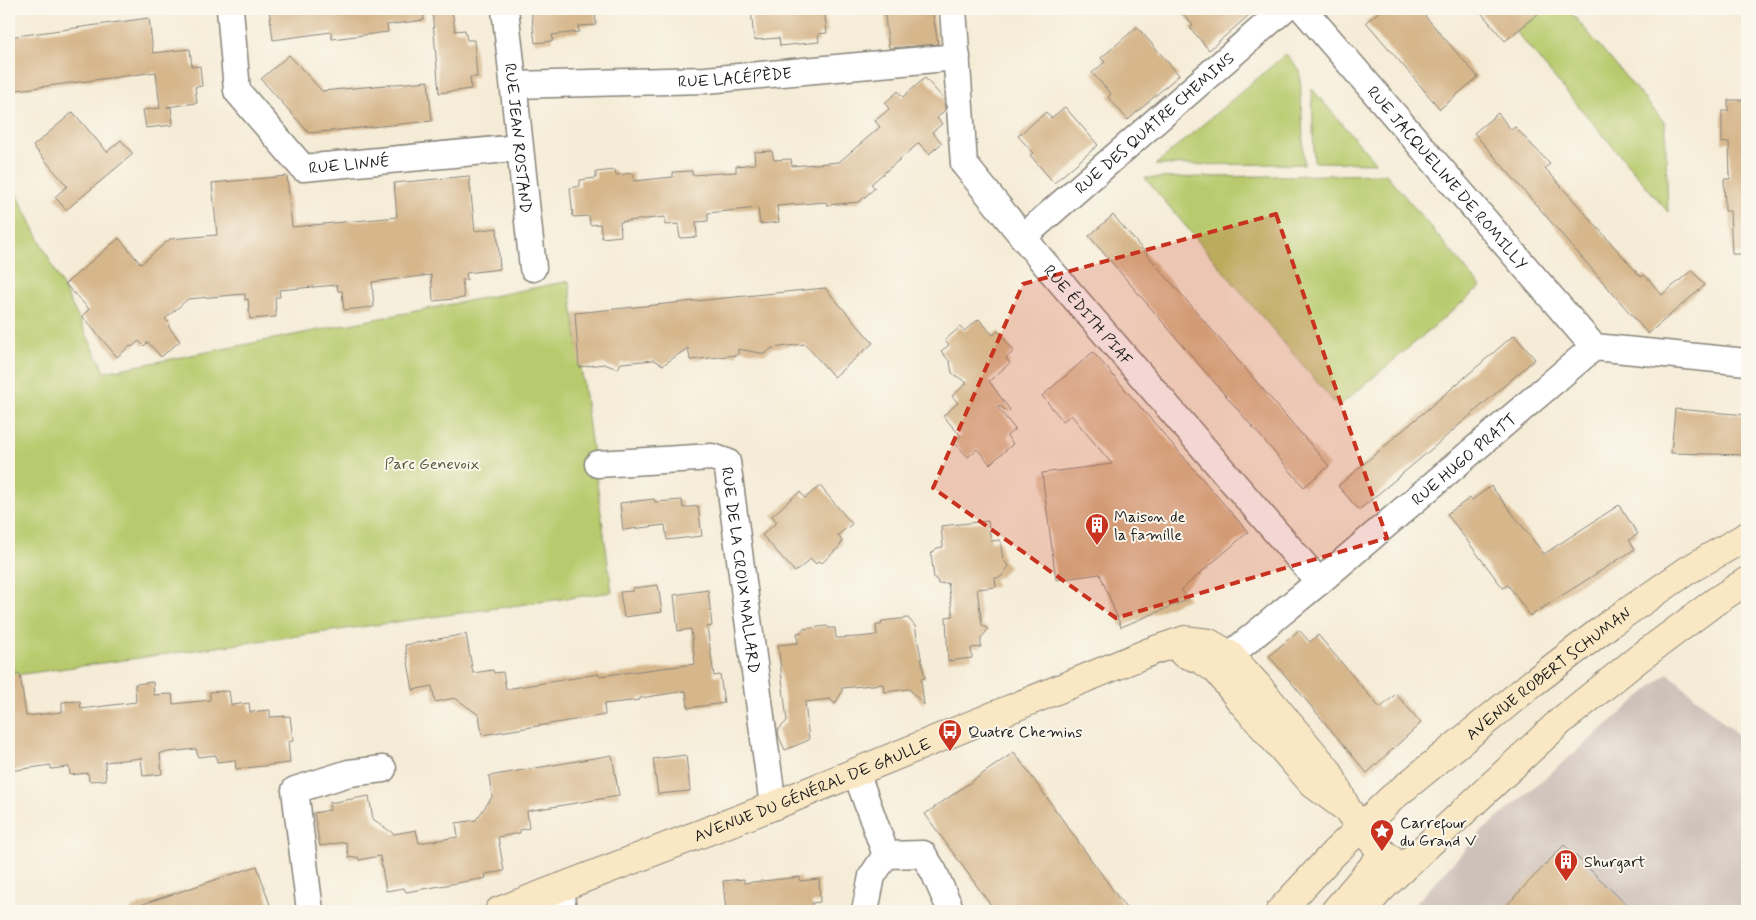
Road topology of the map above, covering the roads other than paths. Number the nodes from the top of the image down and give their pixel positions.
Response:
1 (230, 9) edge
2 (504, 9) edge
3 (953, 9) edge
4 (1284, 9) edge
5 (1304, 9) edge
6 (957, 57) junction
7 (514, 85) junction
8 (518, 148) junction
9 (1023, 237) junction
10 (533, 268) dead end
11 (1594, 347) junction
12 (1747, 362) edge
13 (598, 464) dead end
14 (1747, 536) edge
15 (1747, 581) edge
16 (1319, 582) junction
17 (1223, 663) junction
18 (383, 769) dead end
19 (856, 772) junction
20 (772, 806) junction
21 (1354, 818) junction
22 (886, 855) junction
23 (1392, 861) junction
24 (562, 900) edge
25 (310, 911) edge
26 (499, 911) edge
27 (865, 911) edge
28 (951, 911) edge
29 (1280, 911) edge
30 (1335, 911) edge
31 (1362, 911) edge

1 - 8 street, RUE LINNÉ
2 - 7 street, RUE JEAN ROSTAND
3 - 6 street, RUE ÉDITH PIAF
4 - 9 street, RUE DES QUATRE CHEMINS
5 - 11 street, RUE JACQUELINE DE ROMILLY
6 - 7 street, RUE LACÉPÈDE
6 - 9 street, RUE ÉDITH PIAF
7 - 8 street, RUE JEAN ROSTAND
8 - 10 street, RUE JEAN ROSTAND
9 - 16 street, RUE ÉDITH PIAF
11 - 12 street
11 - 16 street, RUE HUGO PRATT
13 - 20 street, RUE DE LA CROIX MALLARD
14 - 21 main road, AVENUE ROBERT SCHUMAN
15 - 23 main road
16 - 17 street, RUE HUGO PRATT
17 - 19 main road, AVENUE DU GÉNÉRAL DE GAULLE
17 - 21 main road, AVENUE DU GÉNÉRAL DE GAULLE
18 - 25 street
19 - 20 main road, AVENUE DU GÉNÉRAL DE GAULLE
19 - 22 street
20 - 24 main road, AVENUE DU GÉNÉRAL DE GAULLE
21 - 23 main road
21 - 29 main road, AVENUE ROBERT SCHUMAN
22 - 27 street
22 - 28 street
23 - 30 main road
23 - 31 main road
24 - 26 main road, AVENUE DU GÉNÉRAL DE GAULLE

